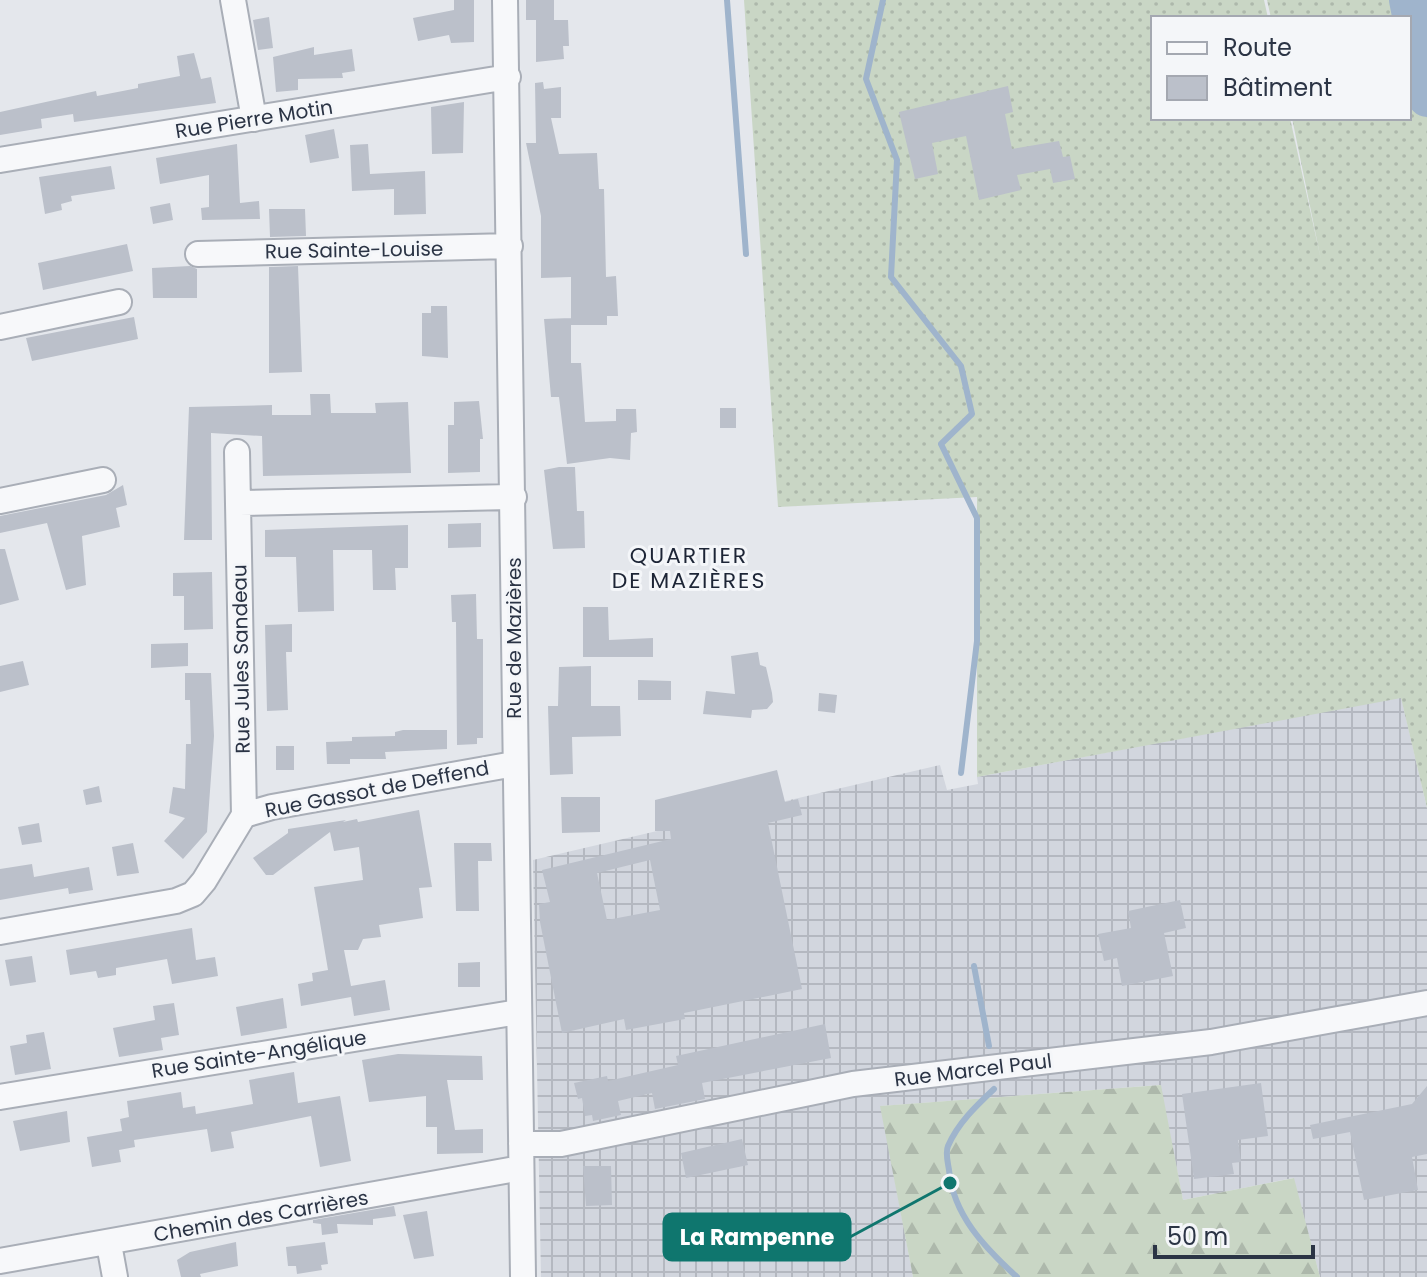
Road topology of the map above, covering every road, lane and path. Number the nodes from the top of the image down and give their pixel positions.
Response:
1 (233, 0) edge
2 (505, 0) edge
3 (508, 77) junction
4 (254, 119) junction
5 (0, 160) edge
6 (510, 246) junction
7 (198, 254) dead end
8 (119, 302) dead end
9 (0, 327) edge
10 (237, 452) dead end
11 (103, 480) dead end
12 (514, 497) junction
13 (0, 501) edge
14 (239, 503) junction
15 (514, 764) junction
16 (244, 815) junction
17 (0, 932) edge
18 (1427, 1003) edge
19 (518, 1012) junction
20 (0, 1097) edge
21 (521, 1156) junction
22 (109, 1244) junction
23 (0, 1261) edge
24 (115, 1277) edge
25 (523, 1277) edge

1 - 4 street
2 - 3 street, Rue de Mazières
3 - 4 street, Rue Pierre Motin
3 - 6 street, Rue de Mazières
4 - 5 street, Rue Pierre Motin
6 - 7 street, Rue Sainte-Louise
6 - 12 street, Rue de Mazières
8 - 9 street
10 - 14 street, Rue Jules Sandeau
11 - 13 street
12 - 14 street
12 - 15 street, Rue de Mazières
14 - 16 street, Rue Jules Sandeau
15 - 16 street, Rue Gassot de Deffend
15 - 19 street, Rue de Mazières
16 - 17 street, Rue Gassot de Deffend
18 - 21 street, Rue Marcel Paul
19 - 20 street, Rue Sainte-Angélique
19 - 21 street, Rue de Mazières
21 - 22 street, Chemin des Carrières
21 - 25 street, Rue de Mazières
22 - 23 street, Chemin des Carrières
22 - 24 street

